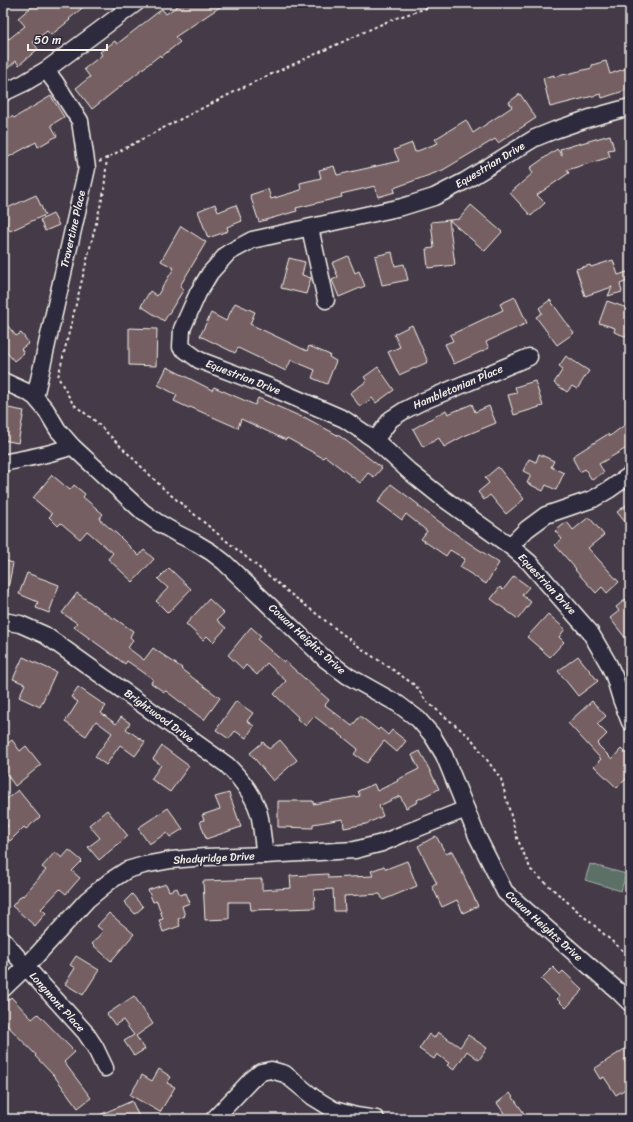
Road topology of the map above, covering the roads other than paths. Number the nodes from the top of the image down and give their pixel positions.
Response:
1 (136, 3) edge
2 (46, 70) junction
3 (3, 93) edge
4 (630, 107) edge
5 (310, 228) junction
6 (326, 300) dead end
7 (529, 357) dead end
8 (3, 381) edge
9 (35, 397) junction
10 (375, 440) junction
11 (72, 446) junction
12 (3, 463) edge
13 (630, 475) edge
14 (510, 546) junction
15 (3, 621) edge
16 (630, 722) edge
17 (466, 809) junction
18 (265, 856) junction
19 (3, 940) edge
20 (26, 967) junction
21 (3, 989) edge
22 (630, 1003) edge
23 (105, 1068) dead end
24 (214, 1119) edge
25 (376, 1119) edge

1 - 2 street
2 - 3 street
2 - 9 street, Travertine Place
4 - 5 street, Equestrian Drive
5 - 6 street
5 - 10 street, Equestrian Drive
7 - 10 street, Hambletonian Place
8 - 9 street, Cowan Heights Drive
9 - 11 street, Cowan Heights Drive
10 - 14 street, Equestrian Drive
11 - 12 street
11 - 17 street, Cowan Heights Drive
13 - 14 street
14 - 16 street, Equestrian Drive
15 - 18 street, Brightwood Drive
17 - 18 street, Shadyridge Drive
17 - 22 street, Cowan Heights Drive
18 - 20 street, Shadyridge Drive
19 - 20 street, Longmont Place
20 - 21 street, Shadyridge Drive
20 - 23 street, Longmont Place
24 - 25 street

